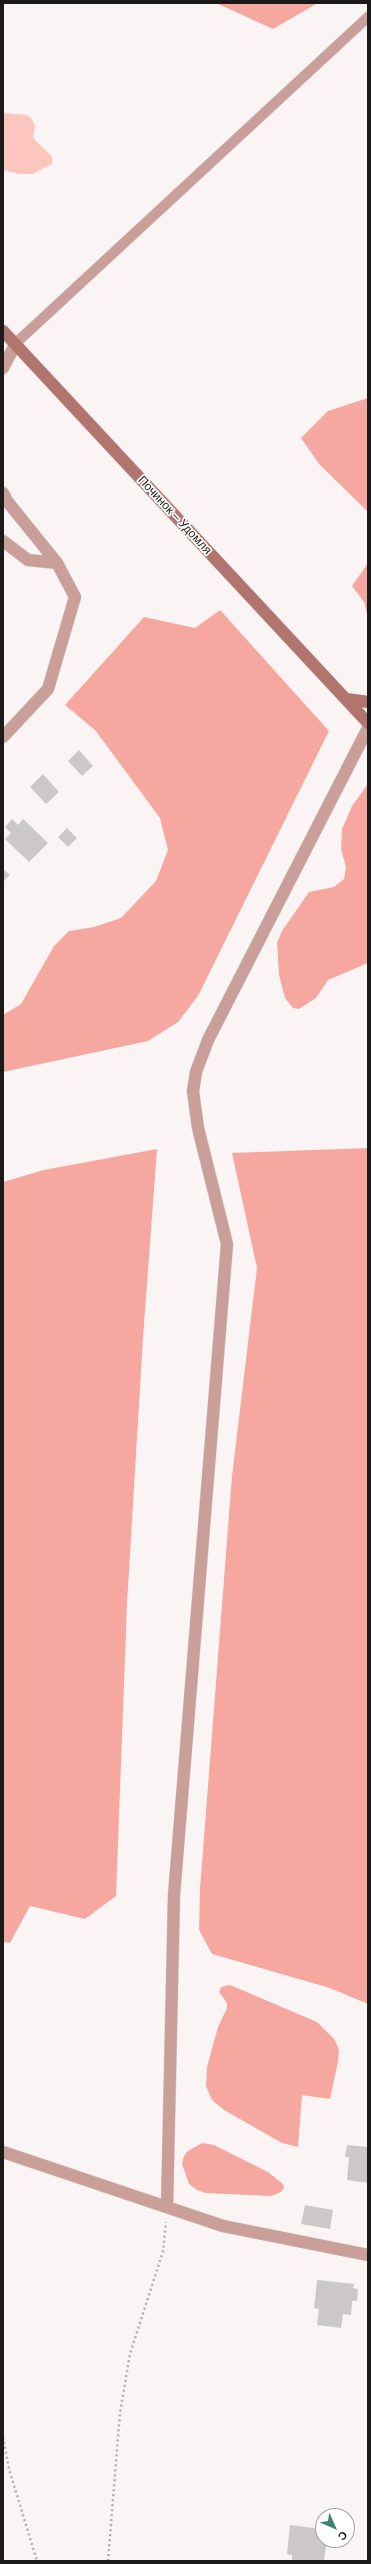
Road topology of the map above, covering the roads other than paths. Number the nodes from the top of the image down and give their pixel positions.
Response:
1 (368, 17) edge
2 (3, 331) edge
3 (16, 343) junction
4 (3, 368) edge
5 (3, 493) edge
6 (3, 541) edge
7 (57, 563) junction
8 (346, 699) junction
9 (368, 702) edge
10 (368, 723) edge
11 (368, 728) edge
12 (3, 736) edge
13 (3, 2152) edge
14 (167, 2207) junction
15 (368, 2255) edge

1 - 3 lane
2 - 3 main road, Починок — Удомля
3 - 4 street
3 - 8 main road, Починок — Удомля
5 - 7 street
6 - 7 street
7 - 12 street
8 - 9 main road
8 - 10 main road, Починок — Удомля
11 - 14 street
13 - 14 street
14 - 15 street

